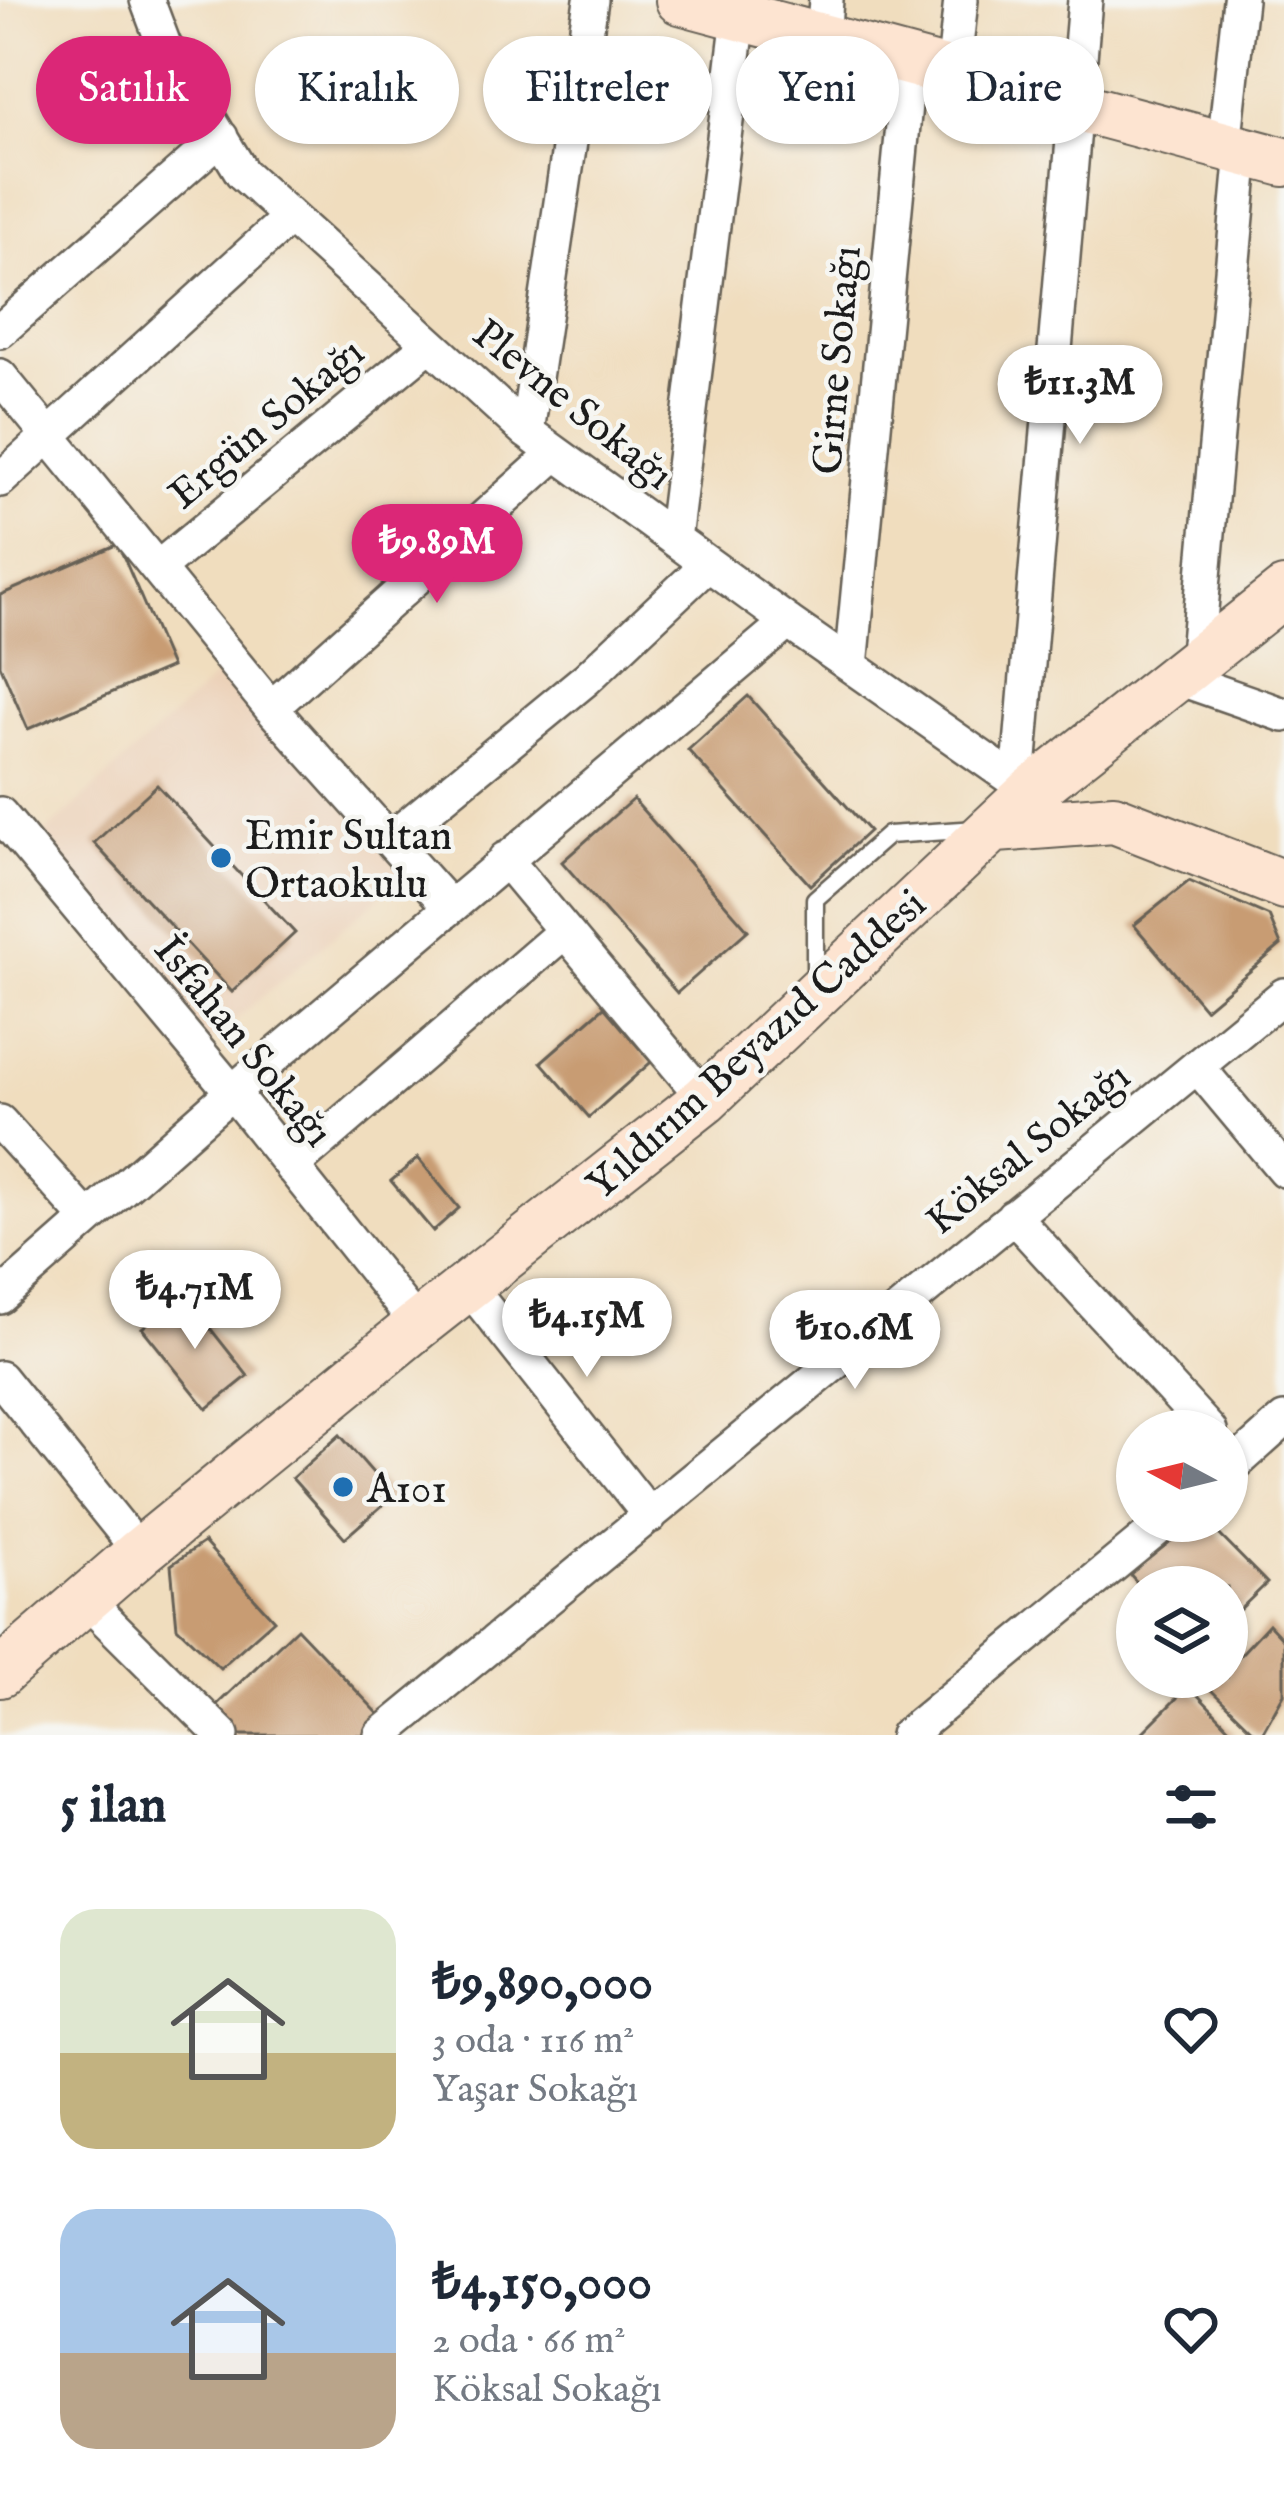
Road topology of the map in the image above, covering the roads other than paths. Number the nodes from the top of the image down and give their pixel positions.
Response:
1 (147, 0) edge
2 (591, 0) edge
3 (962, 0) edge
4 (1084, 0) edge
5 (1240, 0) edge
6 (685, 1) edge
7 (739, 17) junction
8 (825, 20) edge
9 (161, 36) edge
10 (946, 36) edge
11 (1080, 36) edge
12 (923, 65) edge
13 (1104, 114) edge
14 (923, 129) edge
15 (213, 144) edge
16 (225, 144) edge
17 (1070, 144) edge
18 (1250, 153) edge
19 (290, 217) junction
20 (0, 331) edge
21 (430, 344) junction
22 (0, 376) edge
23 (527, 432) junction
24 (50, 435) junction
25 (556, 453) junction
26 (0, 481) edge
27 (674, 539) junction
28 (708, 564) junction
29 (158, 568) junction
30 (1284, 592) edge
31 (788, 622) junction
32 (851, 666) junction
33 (1187, 670) junction
34 (272, 708) junction
35 (1284, 715) edge
36 (1073, 756) junction
37 (1024, 787) junction
38 (0, 814) edge
39 (1114, 819) junction
40 (996, 827) junction
41 (389, 840) junction
42 (505, 859) junction
43 (1284, 885) edge
44 (448, 907) junction
45 (565, 932) junction
46 (815, 994) junction
47 (1284, 994) edge
48 (1197, 1066) junction
49 (232, 1092) junction
50 (705, 1099) junction
51 (0, 1122) edge
52 (291, 1167) junction
53 (1284, 1170) edge
54 (1013, 1216) junction
55 (88, 1220) junction
56 (469, 1287) junction
57 (0, 1297) edge
58 (418, 1325) junction
59 (0, 1378) edge
60 (1191, 1410) edge
61 (1284, 1420) edge
62 (1248, 1448) edge
63 (650, 1516) junction
64 (1141, 1542) edge
65 (140, 1552) junction
66 (85, 1599) junction
67 (0, 1673) edge
68 (221, 1735) edge
69 (381, 1735) edge
70 (907, 1735) edge

1 - 9 street, Plevne Sokağı
2 - 23 street
3 - 10 street, Girne Sokağı
4 - 11 street
5 - 18 street
6 - 7 main road
7 - 8 main road
7 - 27 street
8 - 12 main road
13 - 18 main road
14 - 32 street, Girne Sokağı
15 - 20 street
16 - 19 street, Plevne Sokağı
17 - 37 street
18 - 33 street
19 - 21 street, Plevne Sokağı
19 - 24 street
21 - 23 street, Plevne Sokağı
21 - 29 street, Ergün Sokağı
22 - 24 street
23 - 25 street, Plevne Sokağı
24 - 26 street
24 - 29 street
25 - 27 street, Plevne Sokağı
25 - 34 street
27 - 28 street, Plevne Sokağı
28 - 31 street, Plevne Sokağı
28 - 41 street
29 - 34 street
30 - 33 main road, Yıldırım Beyazıd Caddesi
31 - 32 street, Plevne Sokağı
31 - 42 street
32 - 37 street, Plevne Sokağı
33 - 35 street
33 - 36 main road, Yıldırım Beyazıd Caddesi
34 - 41 street
36 - 37 main road, Yıldırım Beyazıd Caddesi
36 - 39 main road
37 - 40 main road, Yıldırım Beyazıd Caddesi
38 - 49 street, İsfahan Sokağı
39 - 40 main road
39 - 43 main road
40 - 46 main road, Yıldırım Beyazıd Caddesi
40 - 46 lane
41 - 44 street
42 - 44 street
42 - 45 street
44 - 49 street
45 - 50 street
45 - 52 street
46 - 50 main road, Yıldırım Beyazıd Caddesi
47 - 48 street, Köksal Sokağı
48 - 53 street
48 - 54 street, Köksal Sokağı
49 - 52 street, İsfahan Sokağı
49 - 55 street
50 - 56 main road, Yıldırım Beyazıd Caddesi
51 - 55 street
52 - 58 street, İsfahan Sokağı
54 - 60 street
54 - 63 street, Köksal Sokağı
55 - 57 street
56 - 58 main road, Yıldırım Beyazıd Caddesi
56 - 63 street
58 - 65 main road, Yıldırım Beyazıd Caddesi
59 - 65 street
61 - 62 street
63 - 69 street, Köksal Sokağı
64 - 70 street
65 - 66 main road, Yıldırım Beyazıd Caddesi
66 - 67 main road, Yıldırım Beyazıd Caddesi
66 - 68 street

